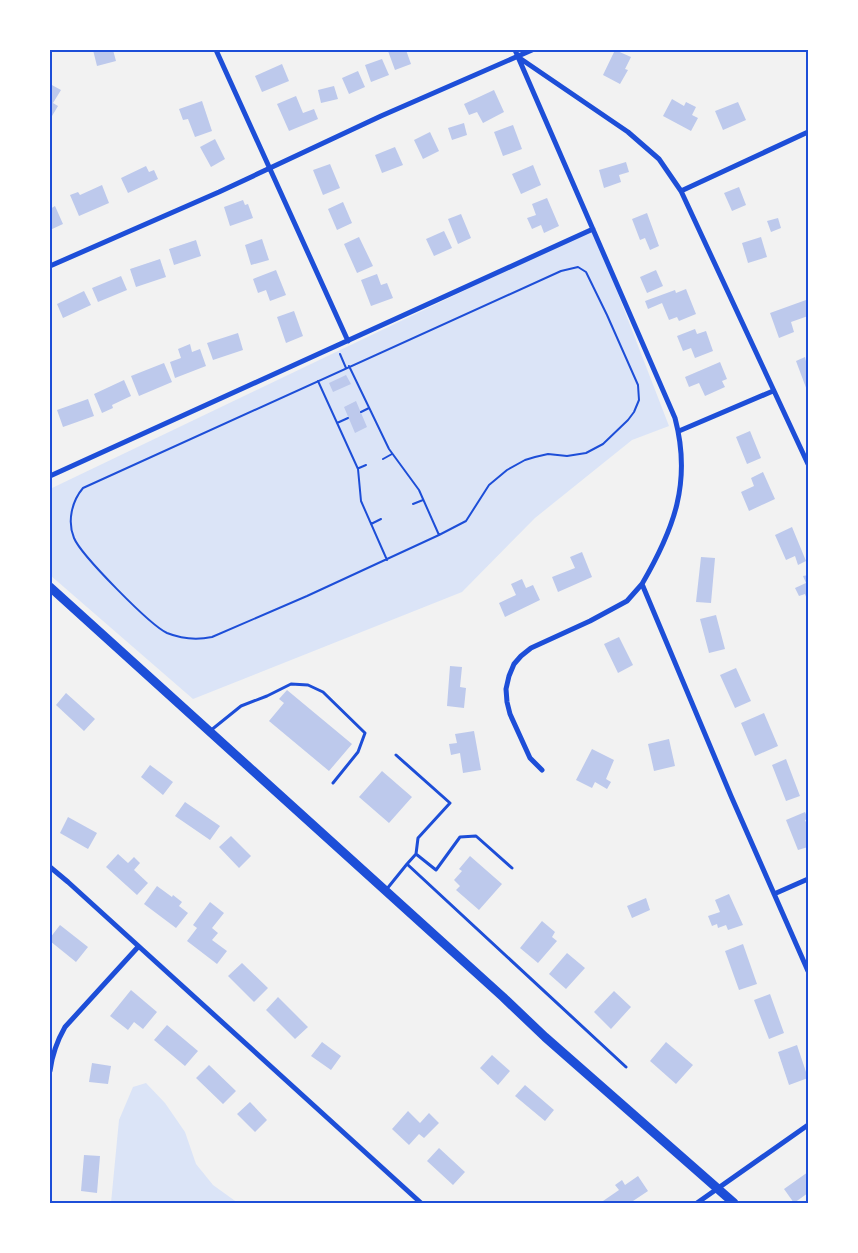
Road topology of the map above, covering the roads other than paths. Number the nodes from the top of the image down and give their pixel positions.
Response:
1 (216, 50) edge
2 (514, 50) edge
3 (532, 50) edge
4 (517, 56) junction
5 (808, 132) edge
6 (270, 168) junction
7 (681, 191) junction
8 (594, 229) junction
9 (50, 266) edge
10 (348, 341) junction
11 (773, 391) junction
12 (678, 431) junction
13 (808, 464) edge
14 (50, 476) edge
15 (642, 584) junction
16 (50, 587) edge
17 (209, 731) junction
18 (396, 755) dead end
19 (542, 770) dead end
20 (333, 783) dead end
21 (416, 854) junction
22 (407, 864) junction
23 (50, 867) edge
24 (512, 868) dead end
25 (808, 878) edge
26 (386, 890) junction
27 (774, 894) junction
28 (138, 947) junction
29 (808, 971) edge
30 (626, 1067) dead end
31 (50, 1071) edge
32 (808, 1125) edge
33 (716, 1188) junction
34 (421, 1203) edge
35 (697, 1203) edge
36 (734, 1203) edge

1 - 6 street
2 - 4 street
3 - 4 street
4 - 6 street
4 - 7 street
4 - 8 street
5 - 7 street
6 - 9 street
6 - 10 street
7 - 11 street
8 - 10 street
8 - 12 street
10 - 14 street
11 - 12 street
11 - 13 street
12 - 15 street
15 - 19 street
15 - 27 street
16 - 17 main road
17 - 20 lane
17 - 26 main road
18 - 21 lane
21 - 22 lane
21 - 24 lane
22 - 26 lane
22 - 30 lane
23 - 28 street
25 - 27 street
26 - 33 main road
27 - 29 street
28 - 31 street
28 - 34 street
32 - 33 street
33 - 35 street
33 - 36 main road

